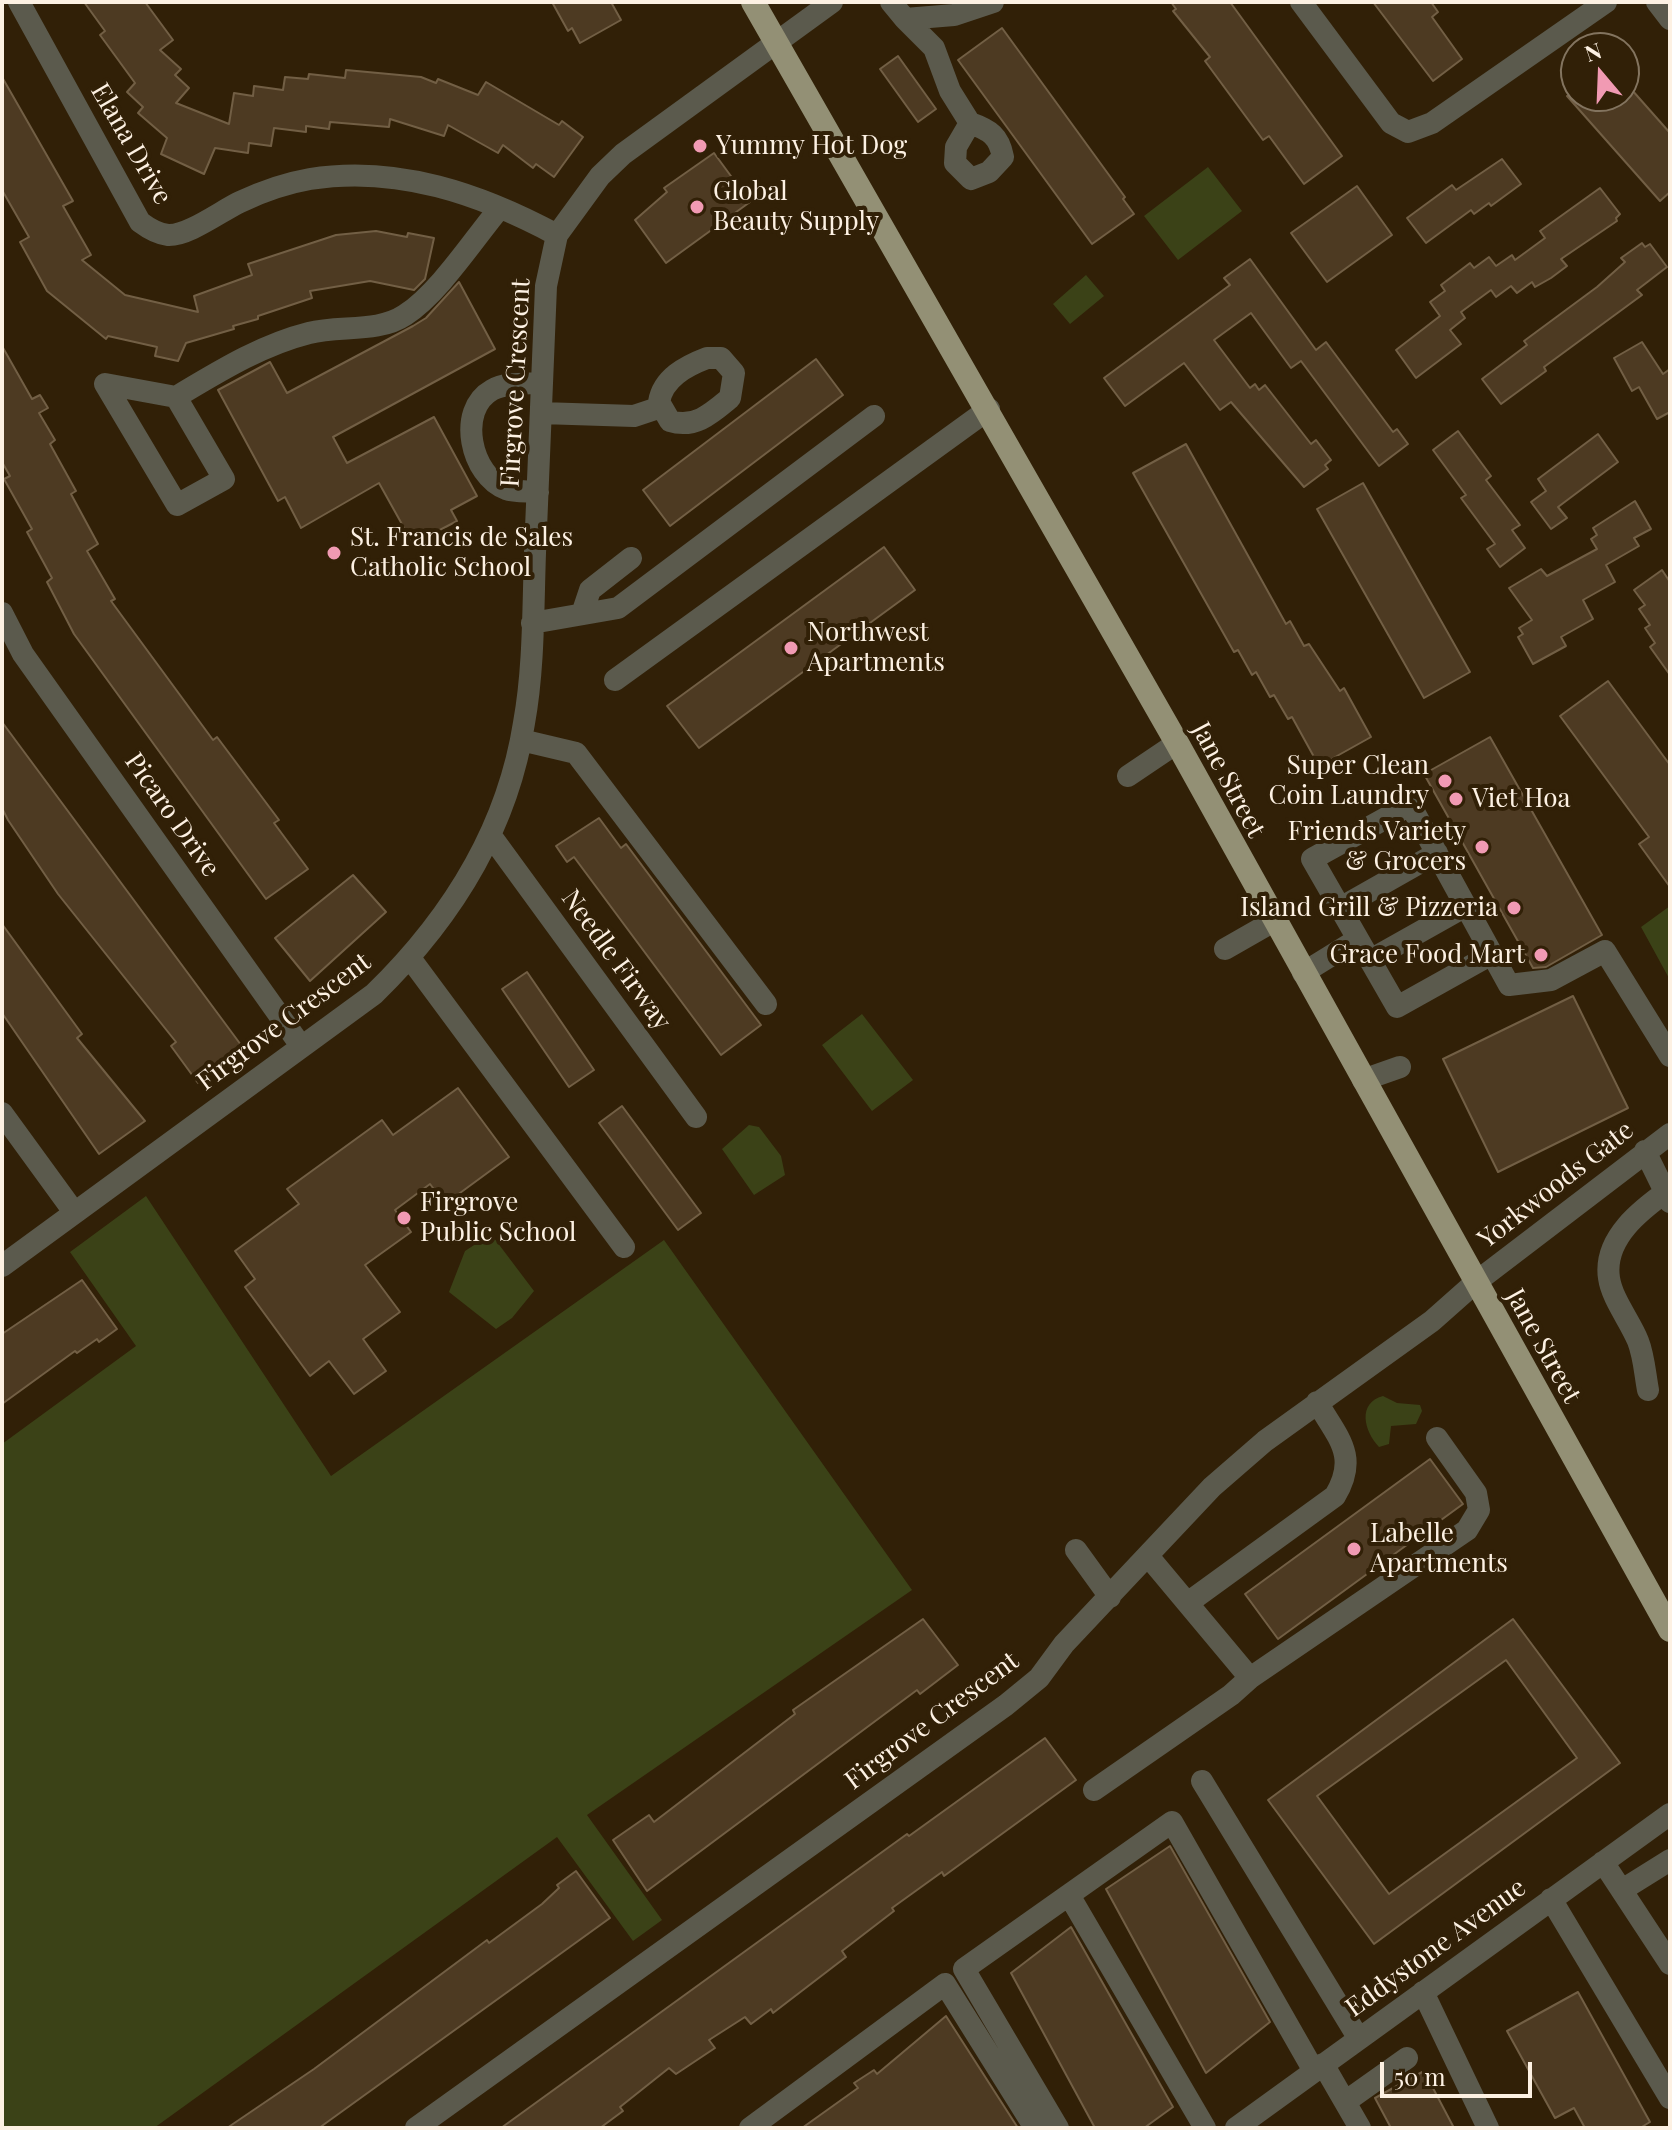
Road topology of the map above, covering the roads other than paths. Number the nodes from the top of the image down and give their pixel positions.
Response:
1 (19, 2) edge
2 (753, 2) edge
3 (832, 2) edge
4 (993, 2) edge
5 (1301, 2) edge
6 (1606, 2) edge
7 (1657, 2) edge
8 (898, 10) edge
9 (1670, 19) edge
10 (777, 43) junction
11 (970, 123) dead end
12 (499, 209) junction
13 (557, 235) junction
14 (542, 383) junction
15 (176, 397) junction
16 (661, 407) dead end
17 (989, 409) junction
18 (541, 413) junction
19 (874, 416) dead end
20 (538, 492) junction
21 (631, 558) dead end
22 (2, 613) edge
23 (582, 614) junction
24 (532, 623) junction
25 (615, 680) dead end
26 (521, 740) junction
27 (1177, 743) junction
28 (1128, 776) dead end
29 (491, 836) junction
30 (1437, 853) junction
31 (1466, 906) junction
32 (1340, 908) junction
33 (1274, 921) junction
34 (1358, 939) junction
35 (1225, 949) dead end
36 (1492, 954) junction
37 (410, 958) junction
38 (1370, 960) junction
39 (1303, 973) junction
40 (766, 1004) dead end
41 (301, 1046) junction
42 (1670, 1056) edge
43 (1400, 1067) dead end
44 (1363, 1080) junction
45 (2, 1113) edge
46 (696, 1117) dead end
47 (1670, 1134) edge
48 (1645, 1151) junction
49 (1668, 1195) edge
50 (74, 1212) junction
51 (624, 1247) dead end
52 (2, 1266) edge
53 (1476, 1282) junction
54 (1648, 1390) dead end
55 (1317, 1402) junction
56 (1437, 1438) dead end
57 (1076, 1550) dead end
58 (1148, 1556) junction
59 (1110, 1597) junction
60 (1189, 1602) junction
61 (1670, 1630) edge
62 (1250, 1678) junction
63 (1202, 1781) dead end
64 (1094, 1790) dead end
65 (1670, 1814) edge
66 (1670, 1860) edge
67 (1603, 1862) junction
68 (1622, 1890) junction
69 (1069, 1895) junction
70 (1551, 1899) junction
71 (1670, 1964) edge
72 (1423, 1992) junction
73 (1359, 2039) junction
74 (1407, 2058) dead end
75 (1319, 2068) junction
76 (1670, 2098) edge
77 (1345, 2102) junction
78 (416, 2128) edge
79 (750, 2128) edge
80 (1035, 2128) edge
81 (1058, 2128) edge
82 (1205, 2128) edge
83 (1236, 2128) edge
84 (1360, 2128) edge
85 (1488, 2128) edge

1 - 12 street, Elana Drive
2 - 10 main road, Jane Street
3 - 10 street, Firgrove Crescent
4 - 8 street
5 - 6 street
7 - 9 street
8 - 11 street
10 - 13 street, Firgrove Crescent
10 - 17 main road, Jane Street
12 - 13 street, Elana Drive
12 - 15 street
13 - 14 street, Firgrove Crescent
14 - 18 street, Firgrove Crescent
14 - 20 street
15 - 15 street
16 - 18 street
17 - 25 street
17 - 27 main road, Jane Street
18 - 20 street, Firgrove Crescent
19 - 23 street
20 - 24 street, Firgrove Crescent
21 - 23 street
22 - 41 street, Picaro Drive
23 - 24 street
24 - 26 street, Firgrove Crescent
26 - 29 street, Firgrove Crescent
26 - 40 street
27 - 28 street
27 - 33 main road, Jane Street
29 - 37 street, Firgrove Crescent
29 - 46 street, Needle Firway
30 - 31 street
30 - 32 street
30 - 32 street
31 - 36 street
31 - 38 street
32 - 34 street
33 - 35 street
33 - 39 main road, Jane Street
34 - 38 street
34 - 39 street
36 - 38 street
36 - 42 street
37 - 41 street, Firgrove Crescent
37 - 51 street
39 - 44 main road, Jane Street
41 - 50 street, Firgrove Crescent
43 - 44 street
44 - 53 main road, Jane Street
45 - 50 street
47 - 48 street, Yorkwoods Gate
48 - 49 street
48 - 53 street, Yorkwoods Gate
49 - 54 street
50 - 52 street, Firgrove Crescent
53 - 55 street, Firgrove Crescent
53 - 61 main road, Jane Street
55 - 58 street, Firgrove Crescent
55 - 60 street
56 - 62 street
57 - 59 street
58 - 59 street, Firgrove Crescent
58 - 60 street
59 - 78 street, Firgrove Crescent
60 - 62 street
62 - 64 street
63 - 73 street
65 - 67 street, Eddystone Avenue
66 - 68 street
67 - 68 street
67 - 70 street, Eddystone Avenue
68 - 71 street
69 - 75 street
69 - 81 street
69 - 82 street
70 - 72 street, Eddystone Avenue
70 - 76 street
72 - 73 street, Eddystone Avenue
72 - 85 street
73 - 75 street, Eddystone Avenue
74 - 77 street
75 - 77 street
75 - 83 street, Eddystone Avenue
77 - 84 street
79 - 80 street

